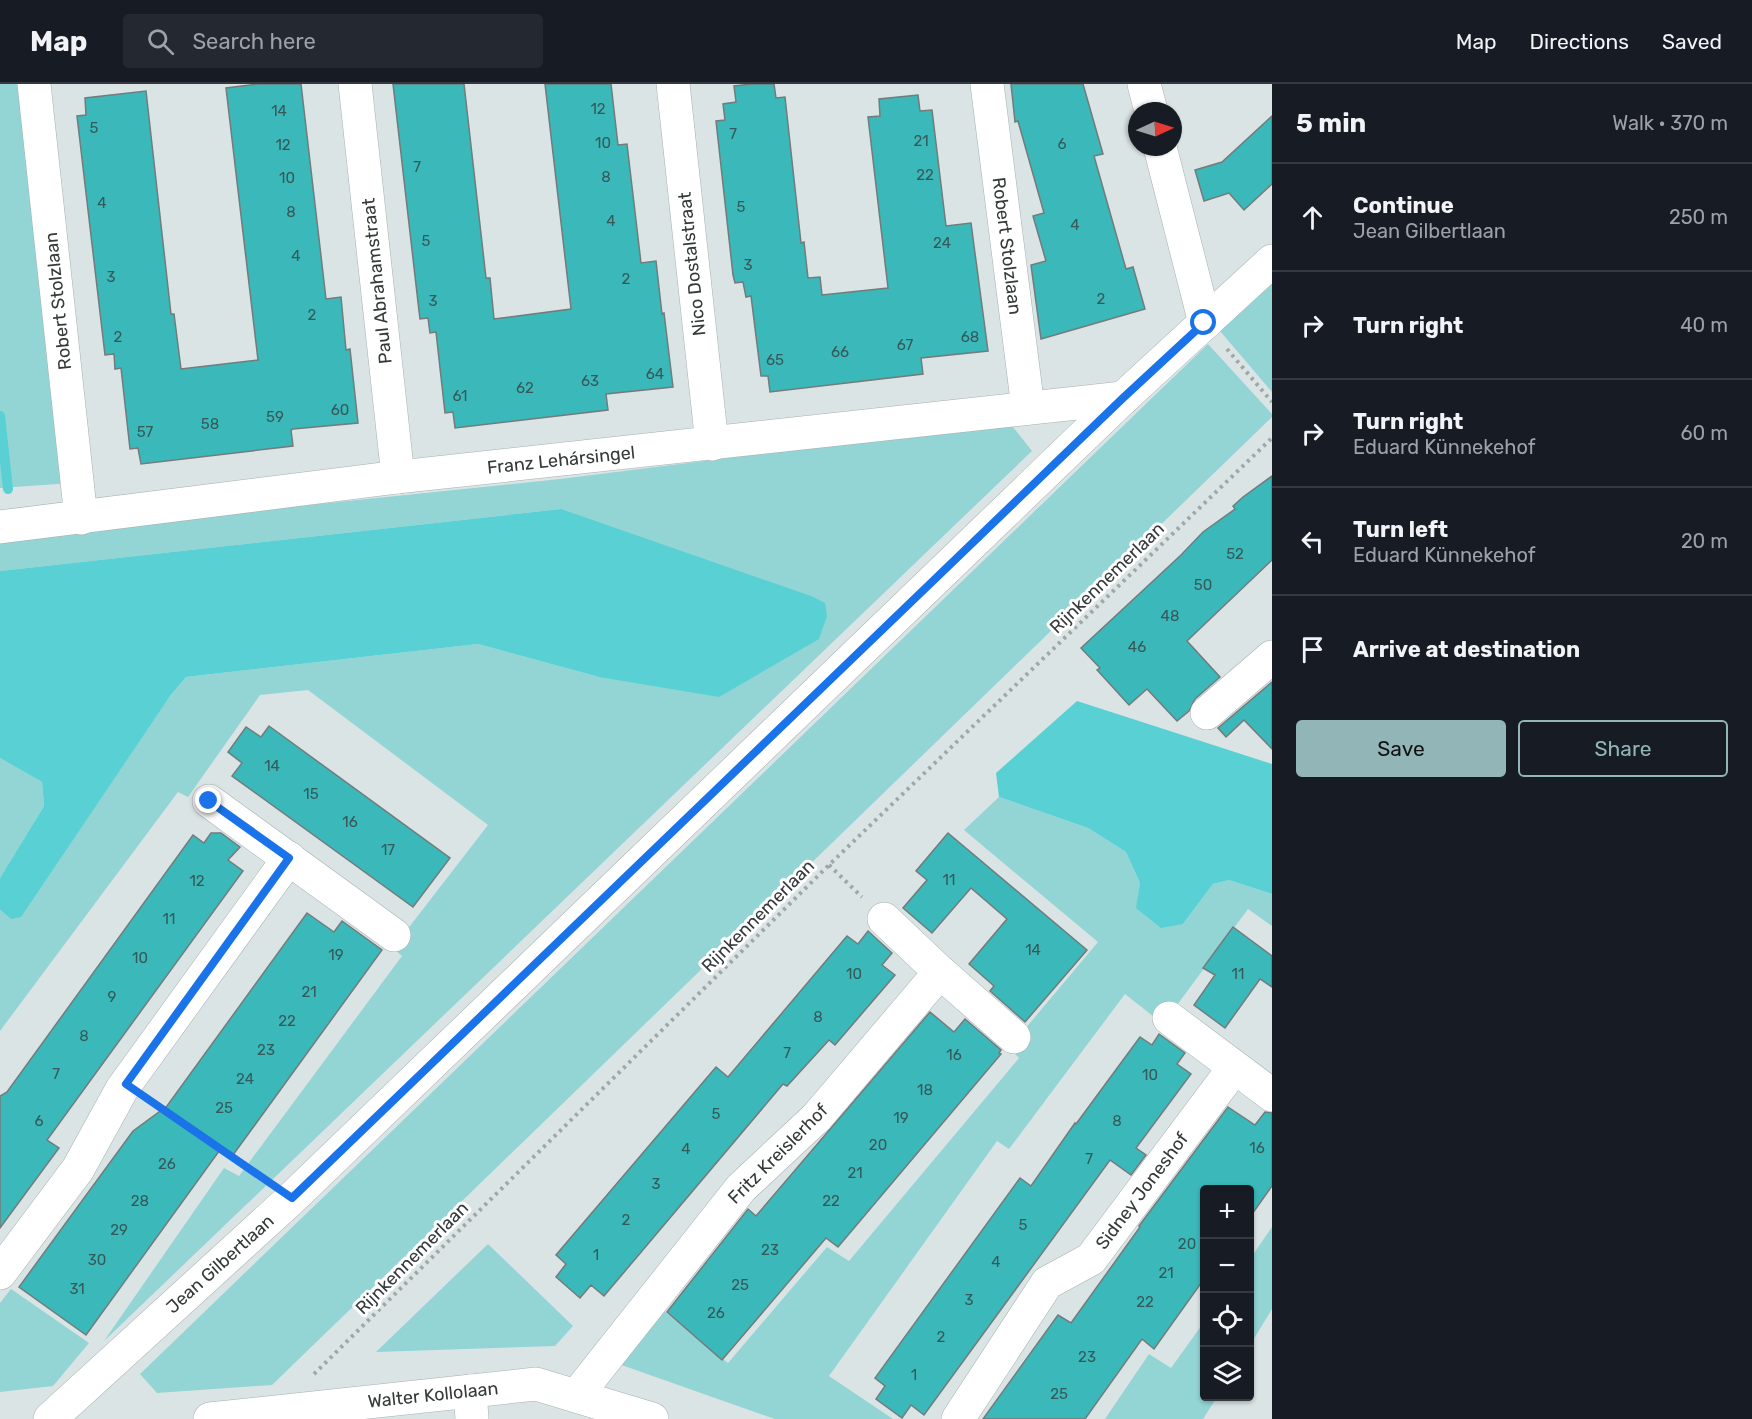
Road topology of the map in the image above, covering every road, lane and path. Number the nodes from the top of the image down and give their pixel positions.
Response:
1 (34, 84) edge
2 (355, 84) edge
3 (673, 84) edge
4 (987, 84) edge
5 (1144, 84) edge
6 (1149, 102) edge
7 (1162, 156) edge
8 (1272, 261) edge
9 (1204, 323) junction
10 (1123, 398) junction
11 (1272, 402) edge
12 (1028, 408) junction
13 (1272, 438) edge
14 (712, 444) junction
15 (398, 477) junction
16 (81, 518) junction
17 (0, 527) edge
18 (1272, 657) edge
19 (1207, 713) dead end
20 (209, 801) dead end
21 (289, 858) junction
22 (829, 865) junction
23 (884, 919) joint
24 (394, 935) dead end
25 (940, 972) junction
26 (1168, 1018) dead end
27 (1014, 1037) dead end
28 (1234, 1068) junction
29 (126, 1084) junction
30 (1272, 1095) edge
31 (292, 1198) junction
32 (0, 1273) edge
33 (577, 1395) junction
34 (471, 1405) edge
35 (275, 1412) junction
36 (336, 1412) edge
37 (50, 1419) edge
38 (210, 1419) edge
39 (652, 1419) edge
40 (958, 1419) edge

1 - 16 street, Robert Stolzlaan
2 - 15 street, Paul Abrahamstraat
3 - 14 street, Nico Dostalstraat
4 - 12 street, Robert Stolzlaan
5 - 6 street
7 - 9 street
8 - 9 street, Jean Gilbertlaan
9 - 10 street, Jean Gilbertlaan
9 - 11 path
10 - 12 street, Franz Lehársingel
10 - 31 street, Jean Gilbertlaan
12 - 14 street, Franz Lehársingel
13 - 22 path, Rijnkennemerlaan
14 - 15 street, Franz Lehársingel
15 - 16 street, Franz Lehársingel
16 - 17 street, Franz Lehársingel
18 - 19 street
20 - 21 street
21 - 24 street
21 - 29 street
22 - 23 path
22 - 35 path, Rijnkennemerlaan
23 - 25 street
25 - 27 street
25 - 33 street, Fritz Kreislerhof
26 - 28 street
28 - 30 street
28 - 40 street, Sidney Joneshof
29 - 31 path
29 - 32 street
31 - 37 street, Jean Gilbertlaan
33 - 34 street, Walter Kollolaan
33 - 39 street, Walter Kollolaan
34 - 36 street, Walter Kollolaan
35 - 36 street, Walter Kollolaan
35 - 38 street, Walter Kollolaan

